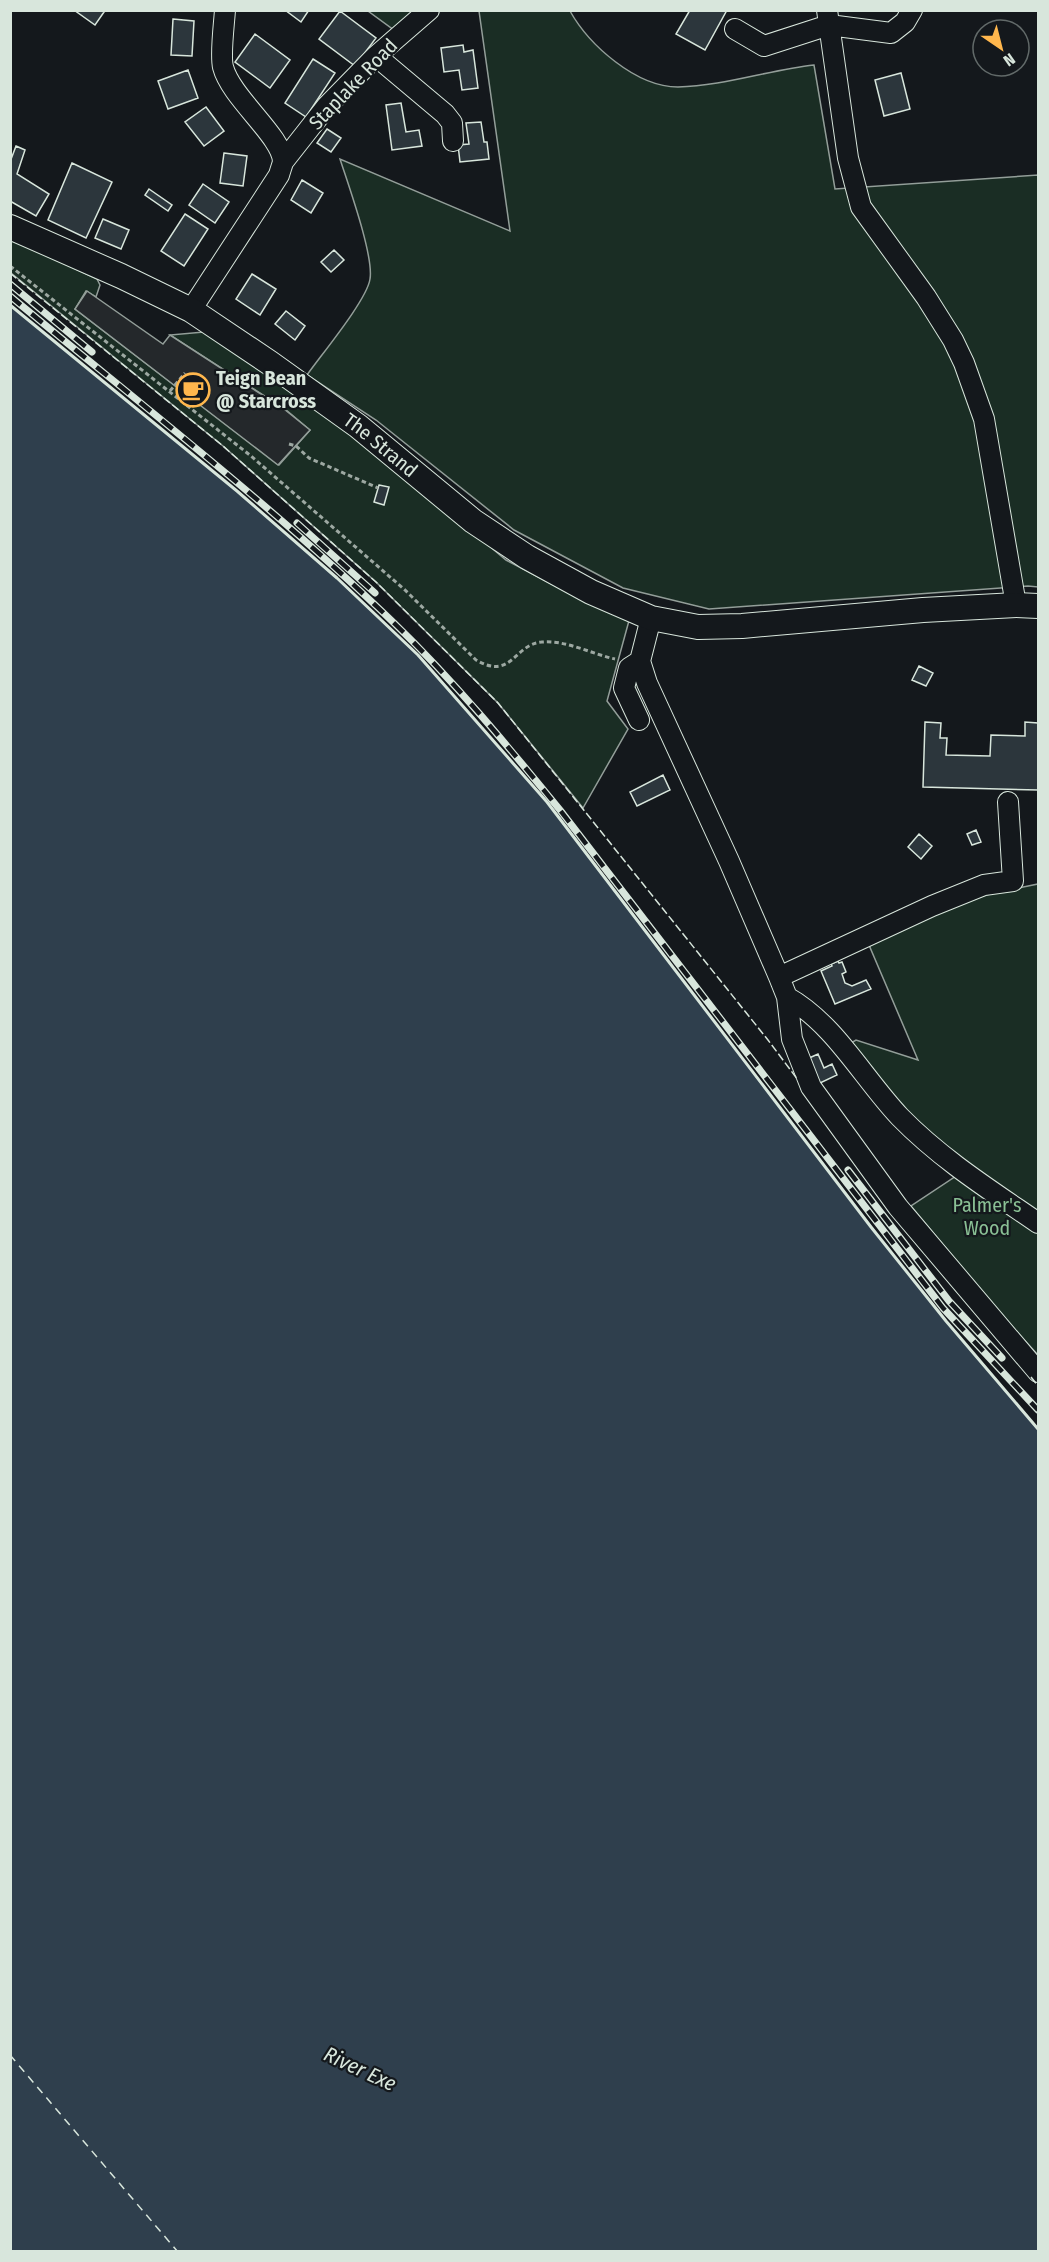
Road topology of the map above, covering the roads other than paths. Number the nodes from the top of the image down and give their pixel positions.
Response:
1 (225, 10) edge
2 (429, 10) edge
3 (912, 10) edge
4 (828, 18) edge
5 (735, 29) dead end
6 (376, 56) junction
7 (453, 141) dead end
8 (283, 162) junction
9 (10, 227) edge
10 (191, 310) junction
11 (1027, 606) edge
12 (651, 618) junction
13 (640, 661) junction
14 (639, 720) dead end
15 (1008, 802) dead end
16 (779, 977) junction
17 (787, 997) junction
18 (1038, 1223) edge
19 (1038, 1372) edge

1 - 8 street
2 - 6 street, Staplake Road
3 - 4 street
4 - 5 street
4 - 11 street
6 - 7 street
6 - 8 street, Staplake Road
8 - 10 street, Staplake Road
9 - 10 main road, The Strand
10 - 12 main road, The Strand
11 - 12 main road, The Strand
12 - 13 street
13 - 14 street
13 - 16 street
15 - 16 street
16 - 17 street
17 - 18 street
17 - 19 street

